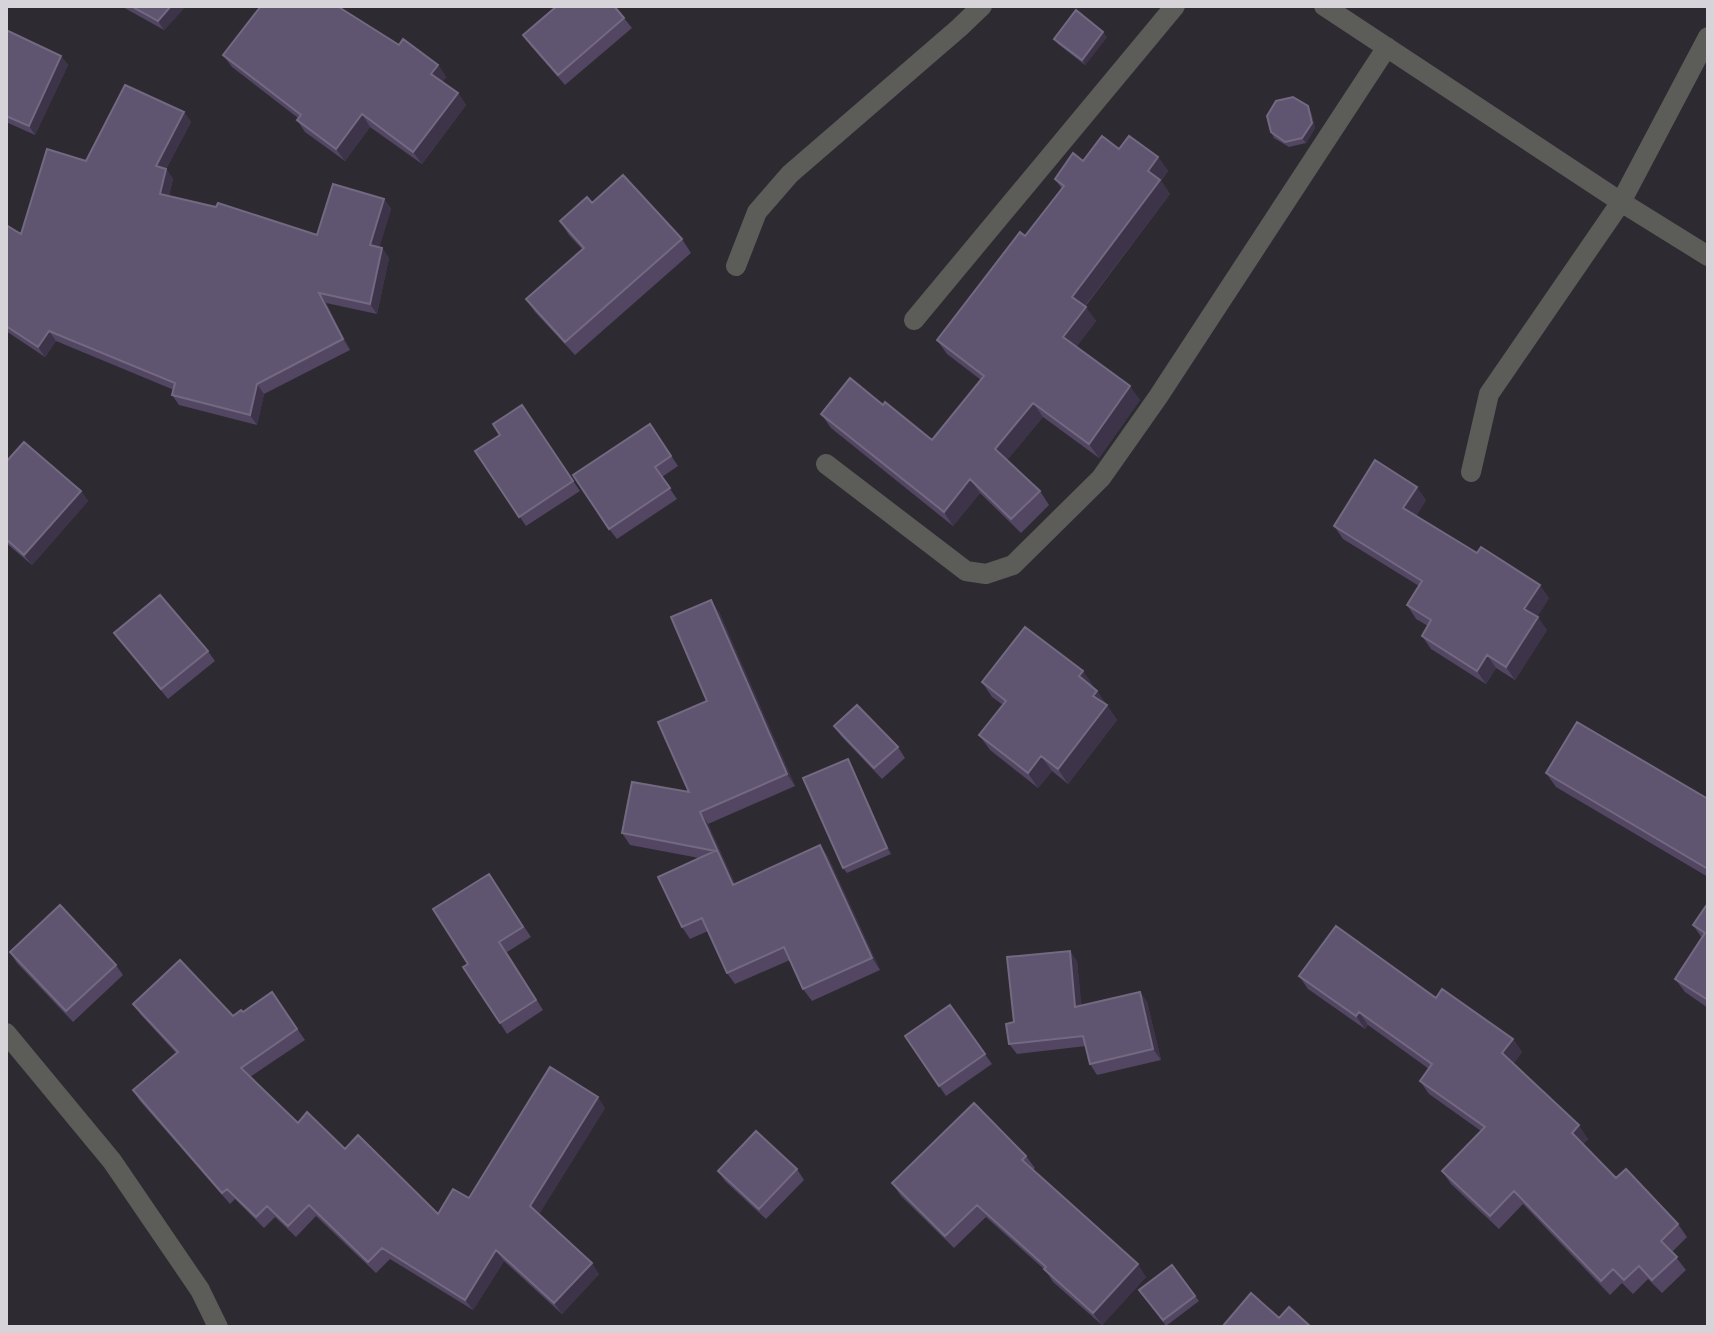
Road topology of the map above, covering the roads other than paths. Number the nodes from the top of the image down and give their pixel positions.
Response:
1 (982, 6) edge
2 (1175, 6) edge
3 (1324, 6) edge
4 (1708, 37) edge
5 (1387, 47) junction
6 (1621, 202) junction
7 (1708, 256) edge
8 (736, 266) dead end
9 (914, 320) dead end
10 (826, 464) dead end
11 (1471, 472) dead end
12 (6, 1033) edge
13 (218, 1327) edge

1 - 8 street
2 - 9 street
3 - 5 street
4 - 6 street
5 - 6 street
5 - 10 street
6 - 7 street
6 - 11 street
12 - 13 street

